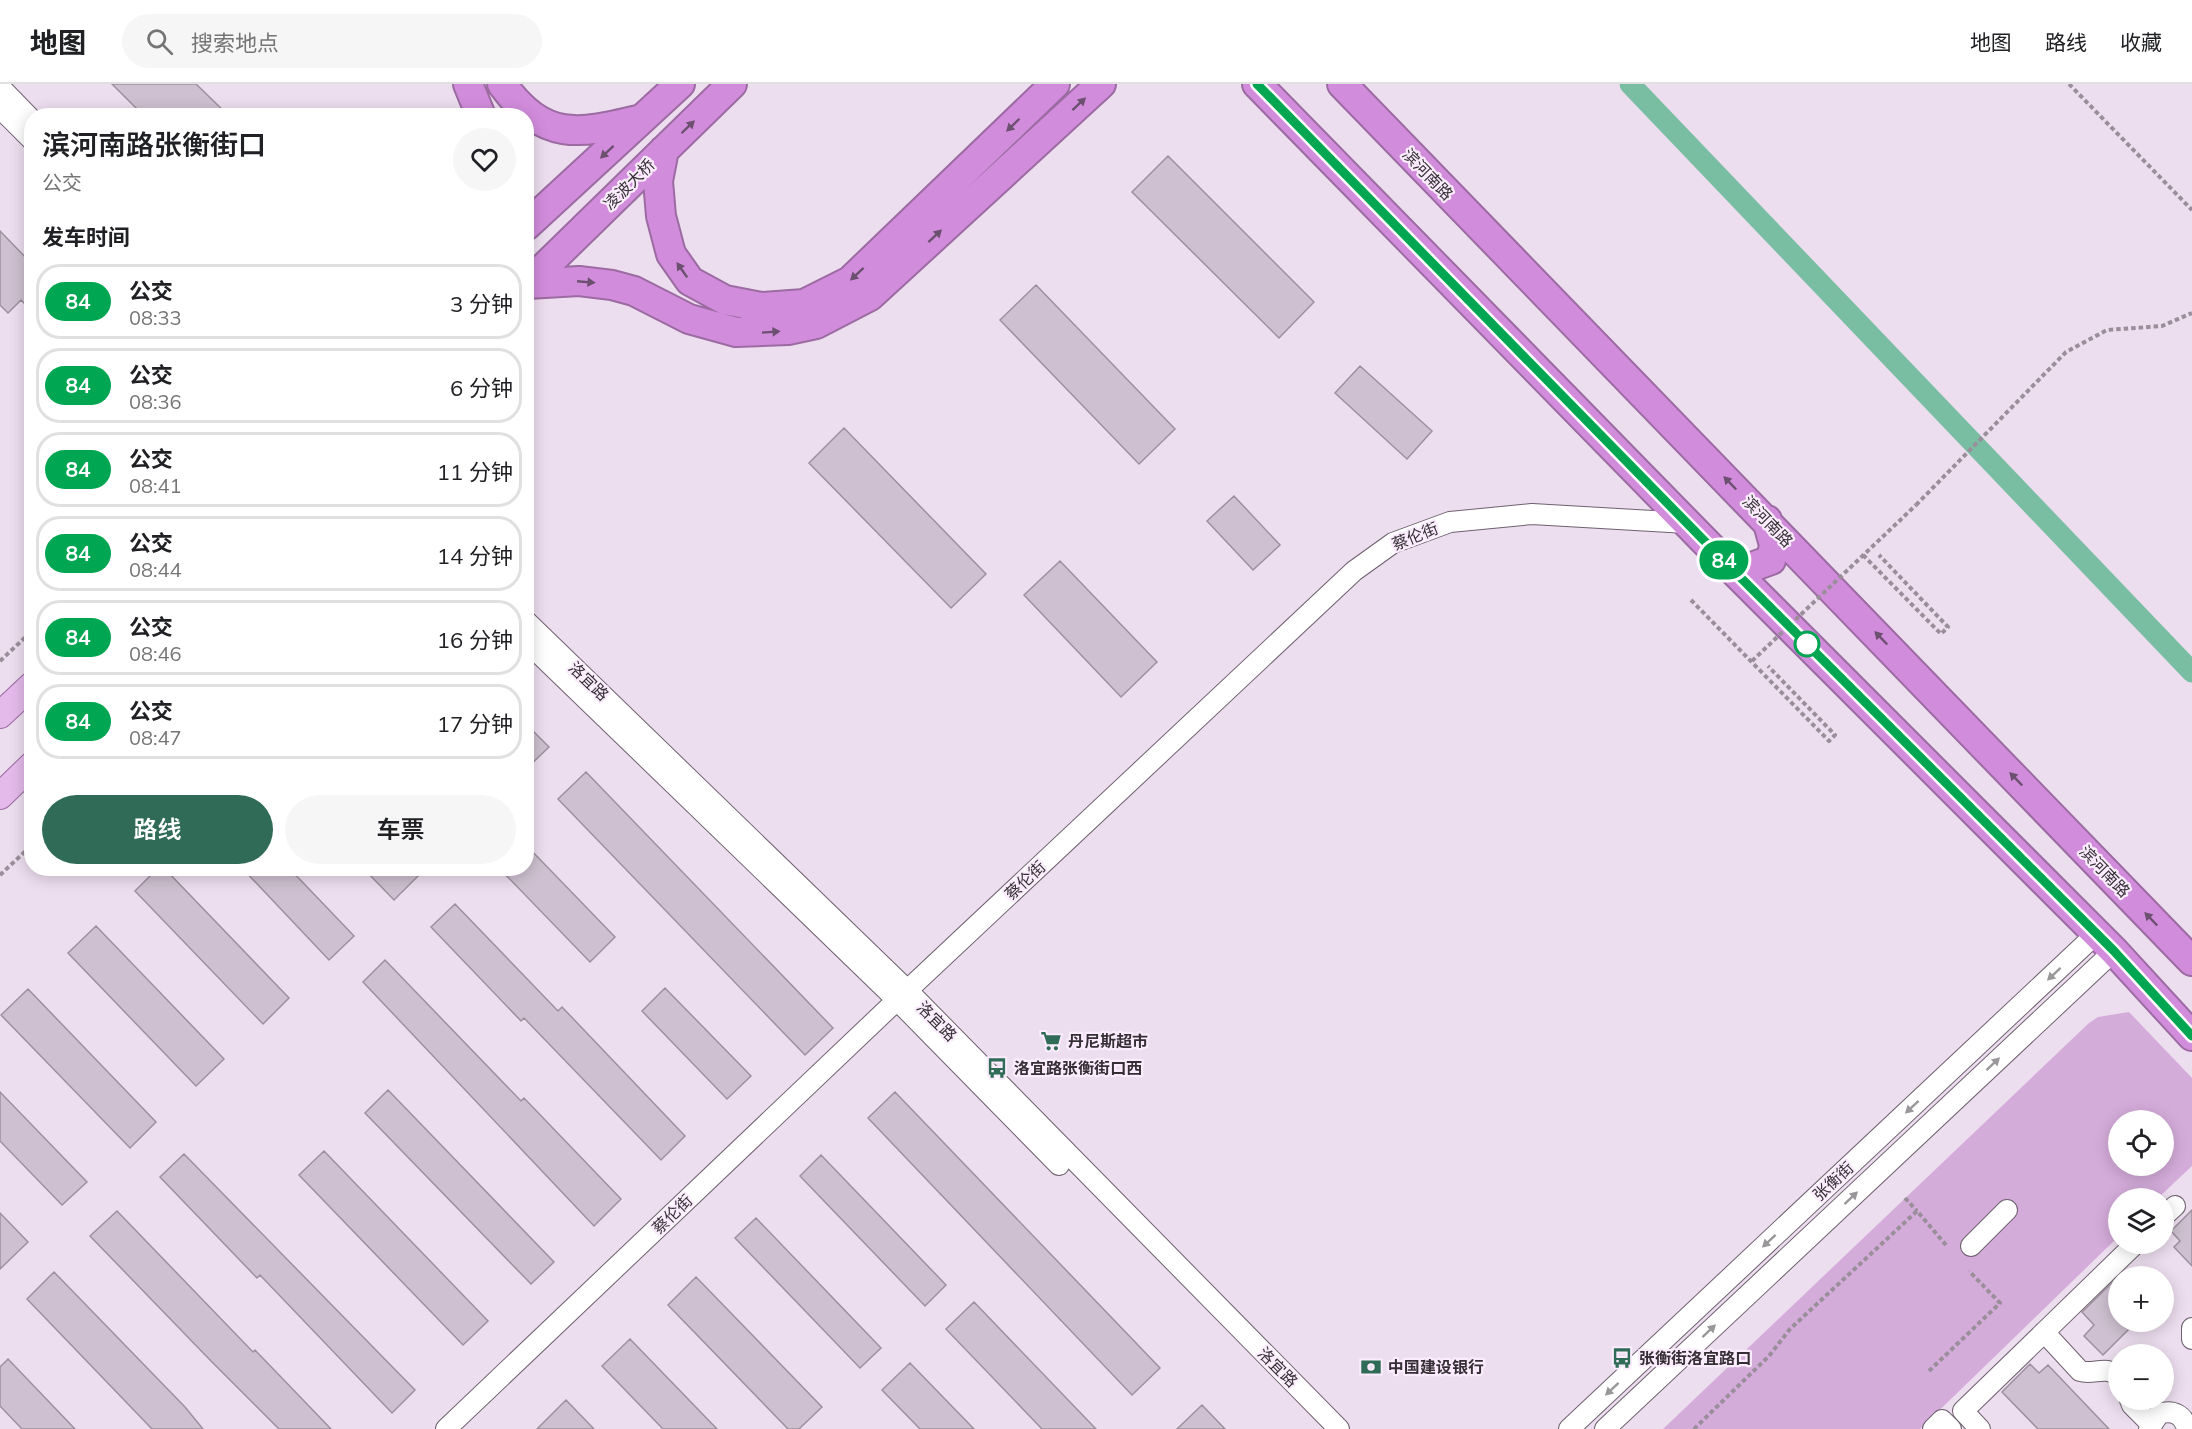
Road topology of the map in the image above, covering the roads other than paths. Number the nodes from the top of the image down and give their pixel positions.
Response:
1 (468, 84) edge
2 (502, 84) edge
3 (680, 84) edge
4 (732, 84) edge
5 (1055, 84) edge
6 (1101, 84) edge
7 (1257, 84) edge
8 (1342, 84) edge
9 (0, 87) edge
10 (0, 108) edge
11 (478, 108) edge
12 (524, 108) edge
13 (24, 112) edge
14 (534, 116) edge
15 (644, 118) junction
16 (24, 132) edge
17 (664, 150) junction
18 (534, 219) edge
19 (534, 278) edge
20 (534, 284) edge
21 (1767, 520) junction
22 (1687, 523) junction
23 (1727, 564) junction
24 (534, 629) edge
25 (534, 648) edge
26 (24, 692) edge
27 (0, 715) edge
28 (24, 773) edge
29 (0, 796) edge
30 (2105, 942) junction
31 (2192, 961) edge
32 (902, 995) junction
33 (2192, 1036) edge
34 (2007, 1210) dead end
35 (1971, 1246) dead end
36 (2125, 1254) edge
37 (2192, 1328) edge
38 (2044, 1332) junction
39 (2192, 1339) edge
40 (2108, 1372) edge
41 (2136, 1410) edge
42 (2187, 1418) edge
43 (2150, 1426) edge
44 (446, 1429) edge
45 (1320, 1429) edge
46 (1339, 1429) edge
47 (1569, 1429) edge
48 (1605, 1429) edge
49 (1933, 1429) edge
50 (1951, 1429) edge
51 (1980, 1429) edge

1 - 11 highway
2 - 12 highway
3 - 15 highway
17 -> 4 highway, 凌波大桥
5 -> 17 highway
20 -> 6 highway
7 - 22 highway
21 -> 8 highway, 滨河南路
9 - 13 street
10 - 16 street
14 - 15 highway
15 -> 18 highway
17 - 19 highway, 凌波大桥
21 - 23 highway
31 -> 21 highway, 滨河南路
22 - 23 highway
22 - 32 street, 蔡伦街
23 - 30 highway
24 - 32 street, 洛宜路
25 - 32 street, 洛宜路
26 - 27 main road
28 - 29 main road
30 - 33 highway
30 -> 47 street, 张衡街
48 -> 30 street, 张衡街
32 - 44 street, 蔡伦街
32 - 45 street, 洛宜路
32 - 46 street, 洛宜路
34 - 35 street
36 - 38 street
37 - 39 street
38 - 40 street
38 - 51 street
41 - 43 street
42 - 43 street
49 - 50 street

